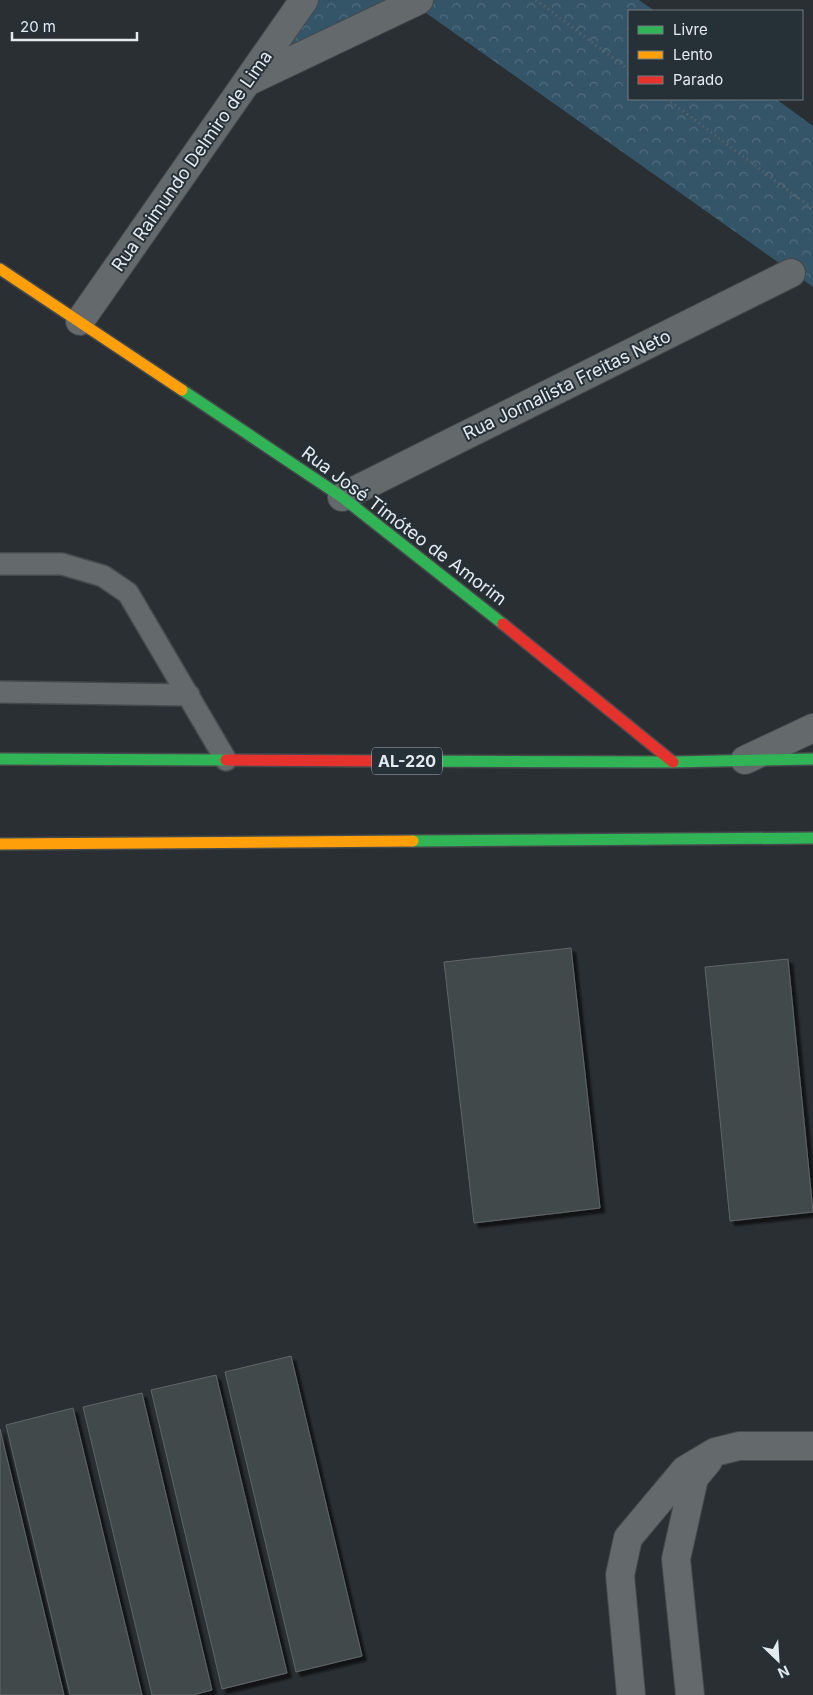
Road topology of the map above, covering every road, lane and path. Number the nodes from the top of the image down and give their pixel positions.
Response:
1 (304, 0) edge
2 (419, 0) edge
3 (536, 0) edge
4 (628, 69) edge
5 (248, 81) junction
6 (668, 100) edge
7 (813, 209) edge
8 (0, 269) edge
9 (791, 273) dead end
10 (80, 321) junction
11 (342, 496) junction
12 (0, 564) edge
13 (0, 692) edge
14 (189, 695) junction
15 (813, 728) edge
16 (0, 759) edge
17 (813, 759) edge
18 (226, 760) junction
19 (745, 760) junction
20 (673, 762) junction
21 (813, 838) edge
22 (0, 844) edge
23 (813, 1446) edge
24 (715, 1452) junction
25 (631, 1695) edge
26 (690, 1695) edge

1 - 5 street, Rua Raimundo Delmiro de Lima
2 - 5 street
3 - 4 path
5 - 10 street, Rua Raimundo Delmiro de Lima
6 - 7 path
8 - 10 main road, Rua José Timóteo de Amorim
9 - 11 street, Rua Jornalista Freitas Neto
10 - 11 main road, Rua José Timóteo de Amorim
11 - 20 main road, Rua José Timóteo de Amorim
12 - 14 lane
13 - 14 lane
14 - 18 lane
15 - 19 street
16 - 18 main road, AL-220
17 - 19 main road, AL-220
18 - 20 main road, AL-220
19 - 20 main road, AL-220
21 - 22 main road
23 - 24 street
24 - 25 street
24 - 26 street

